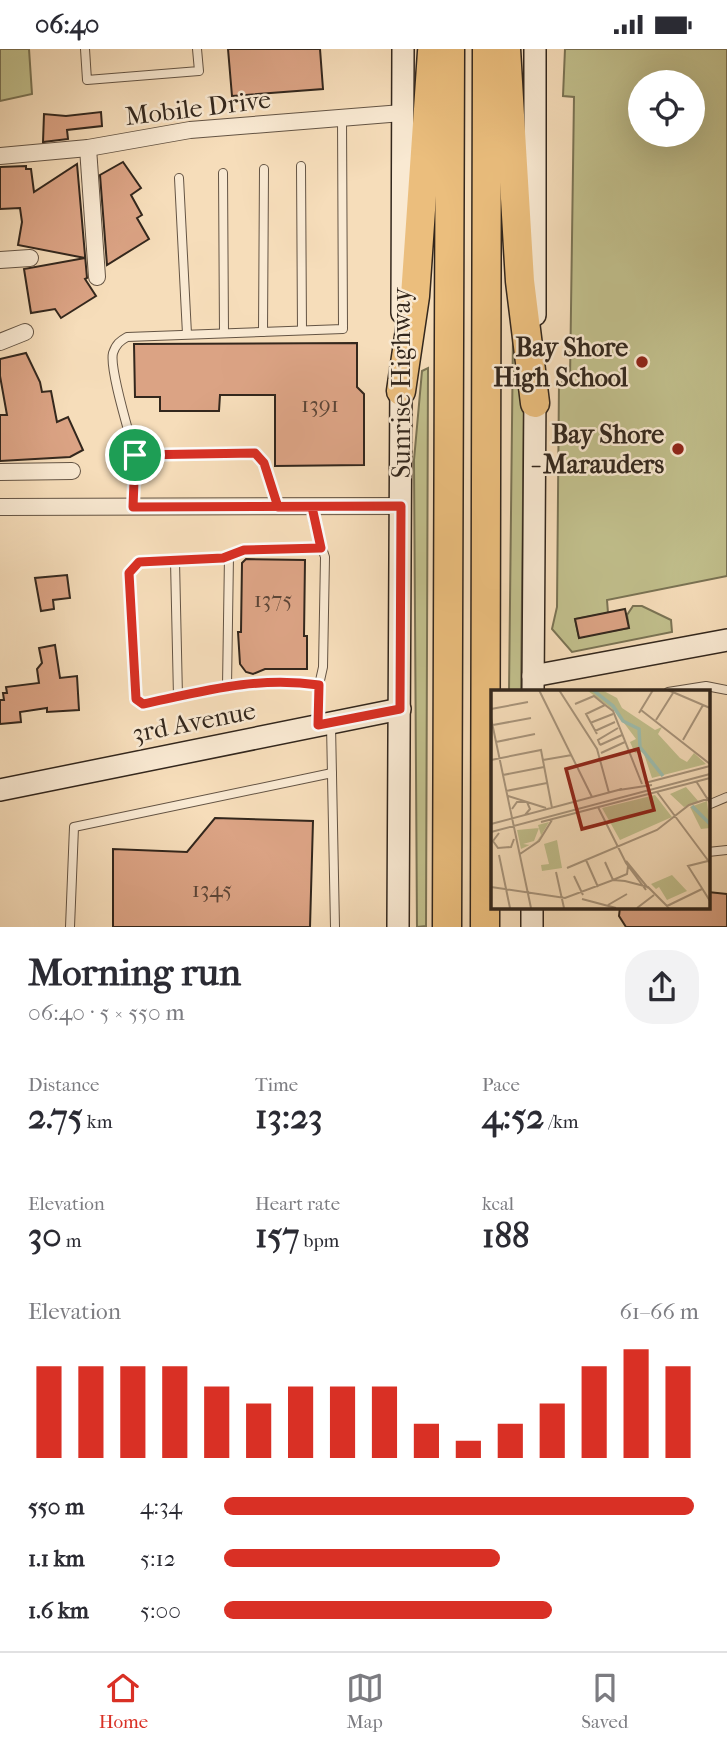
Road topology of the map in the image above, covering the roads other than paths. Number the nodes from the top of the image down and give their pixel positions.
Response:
1 (85, 49) edge
2 (197, 49) edge
3 (402, 49) edge
4 (433, 49) edge
5 (450, 49) edge
6 (487, 49) edge
7 (506, 49) edge
8 (535, 49) edge
9 (402, 113) junction
10 (342, 118) junction
11 (88, 148) junction
12 (0, 156) edge
13 (301, 166) dead end
14 (264, 169) dead end
15 (223, 173) dead end
16 (179, 178) dead end
17 (30, 258) dead end
18 (0, 260) edge
19 (97, 277) dead end
20 (302, 330) junction
21 (25, 332) dead end
22 (263, 332) junction
23 (225, 333) junction
24 (187, 334) junction
25 (0, 342) edge
26 (401, 391) junction
27 (535, 403) junction
28 (135, 455) junction
29 (72, 471) dead end
30 (0, 472) edge
31 (401, 506) junction
32 (0, 507) edge
33 (133, 507) junction
34 (278, 507) junction
35 (312, 507) junction
36 (321, 548) junction
37 (229, 556) junction
38 (175, 561) junction
39 (727, 640) edge
40 (533, 684) edge
41 (319, 685) junction
42 (227, 686) junction
43 (681, 690) edge
44 (727, 690) edge
45 (177, 697) junction
46 (400, 709) junction
47 (325, 724) junction
48 (332, 773) junction
49 (0, 790) edge
50 (727, 797) edge
51 (710, 804) edge
52 (70, 926) edge
53 (335, 926) edge
54 (398, 926) edge
55 (447, 926) edge
56 (485, 926) edge

1 - 2 lane
3 - 9 main road, Sunrise Highway
4 - 26 highway
5 - 55 highway, Sunrise Highway
6 - 56 highway
7 - 27 highway
8 - 27 main road
9 - 10 street, Mobile Drive
9 - 26 main road, Sunrise Highway
10 - 11 street, Mobile Drive
10 - 20 lane
11 - 12 street, Mobile Drive
11 - 19 street
13 - 20 lane
14 - 22 lane
15 - 23 lane
16 - 24 lane
17 - 18 street
20 - 22 lane
21 - 25 street
22 - 23 lane
23 - 24 lane
24 - 28 lane
26 - 31 main road, Sunrise Highway
27 - 40 main road
28 - 33 lane
28 - 34 lane
29 - 30 street
31 - 35 street
31 - 46 main road, Sunrise Highway
32 - 33 street
33 - 34 street
34 - 35 street
35 - 36 lane
36 - 37 lane
36 - 41 lane
37 - 38 lane
37 - 42 lane
38 - 45 lane
38 - 45 lane
39 - 40 main road
41 - 42 lane
41 - 47 lane
42 - 45 lane
43 - 44 lane
46 - 47 main road, 3rd Avenue
46 - 54 main road, Sunrise Highway
47 - 48 lane
47 - 49 main road, 3rd Avenue
48 - 52 lane
48 - 53 lane
50 - 51 lane

